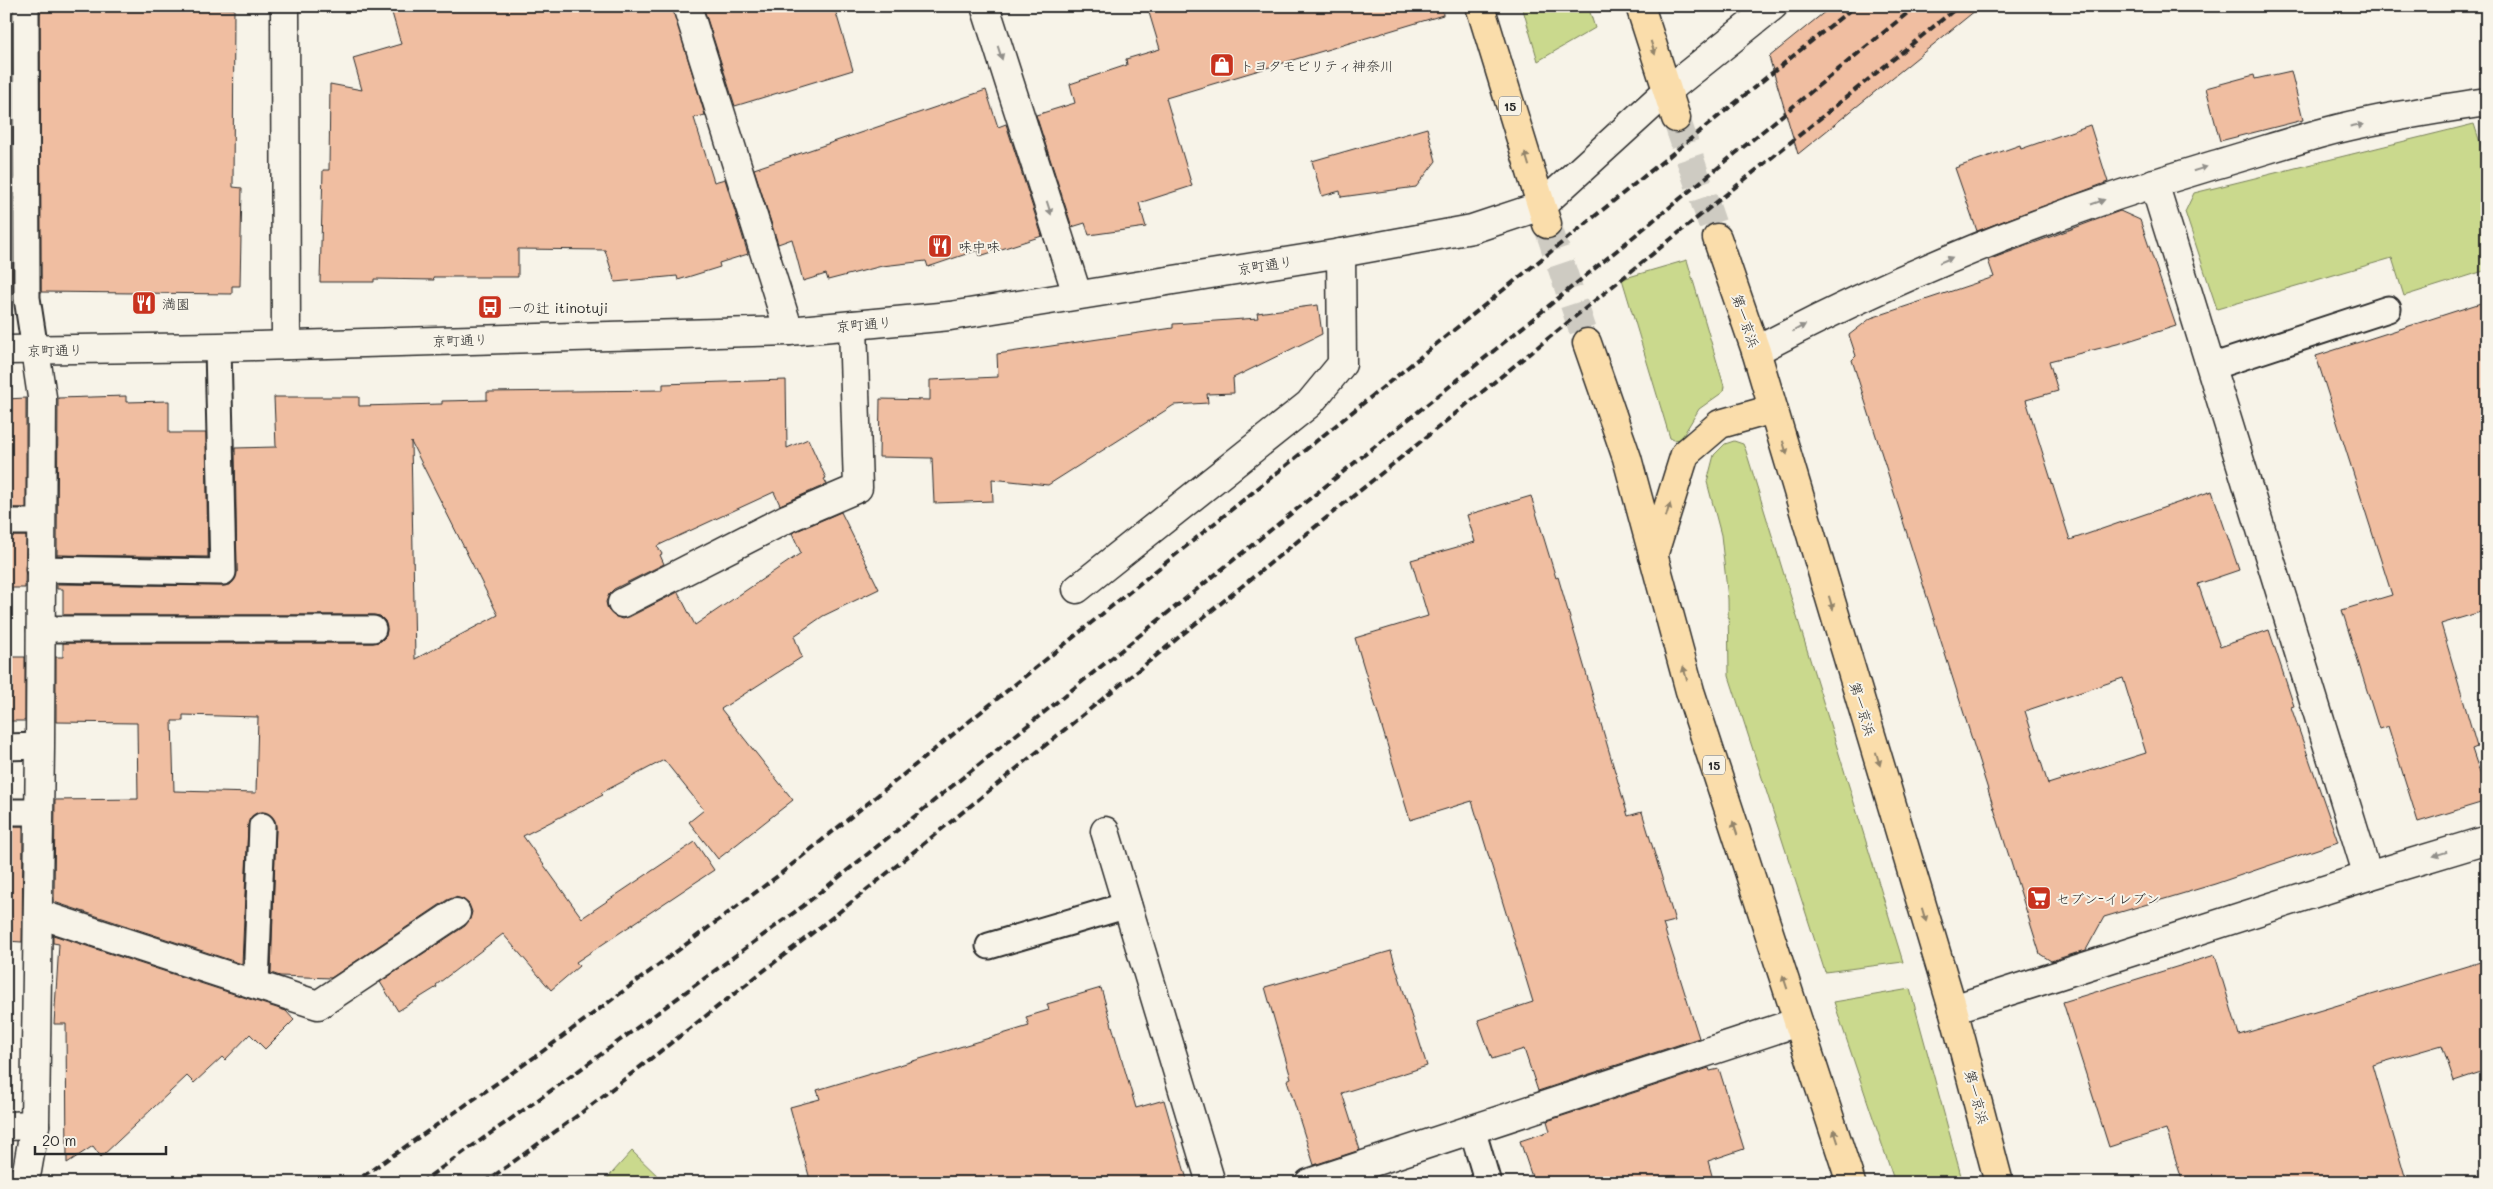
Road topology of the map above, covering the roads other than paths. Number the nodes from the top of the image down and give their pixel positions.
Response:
1 (26, 6) edge
2 (286, 6) edge
3 (687, 6) edge
4 (985, 6) edge
5 (1480, 6) edge
6 (1640, 6) edge
7 (1772, 6) edge
8 (1667, 91) junction
9 (2487, 102) edge
10 (1676, 118) tunnel mouth
11 (2154, 183) junction
12 (1544, 215) junction
13 (1718, 238) tunnel mouth
14 (1341, 253) junction
15 (1077, 294) junction
16 (2388, 309) dead end
17 (853, 325) junction
18 (789, 331) junction
19 (1588, 343) tunnel mouth
20 (286, 345) junction
21 (218, 347) junction
22 (6, 350) edge
23 (34, 350) junction
24 (1756, 351) junction
25 (2211, 367) junction
26 (1773, 409) junction
27 (6, 522) edge
28 (40, 522) junction
29 (1654, 556) junction
30 (39, 569) junction
31 (1077, 589) dead end
32 (622, 603) dead end
33 (40, 629) junction
34 (373, 629) dead end
35 (40, 746) junction
36 (6, 747) edge
37 (6, 812) edge
38 (40, 812) junction
39 (262, 826) dead end
40 (1105, 831) dead end
41 (2487, 840) edge
42 (2368, 876) junction
43 (1128, 905) junction
44 (456, 913) dead end
45 (39, 914) junction
46 (989, 946) dead end
47 (256, 985) junction
48 (1953, 1009) junction
49 (1798, 1022) junction
50 (35, 1125) junction
51 (6, 1126) edge
52 (1472, 1129) junction
53 (19, 1183) edge
54 (1211, 1183) edge
55 (1309, 1183) edge
56 (1488, 1183) edge
57 (1851, 1183) edge
58 (1999, 1183) edge

1 - 23 lane
2 - 20 street
3 - 18 street
4 -> 15 street
12 -> 5 highway, 15
6 -> 8 highway
7 - 8 street, 京町通り
8 - 10 highway
8 - 12 street, 京町通り
11 -> 9 street
24 -> 11 street
11 - 25 street
12 - 14 street, 京町通り
13 - 24 highway, 第一京浜
14 - 15 street, 京町通り
14 - 31 street
15 - 17 street, 京町通り
16 - 25 lane
17 - 18 street, 京町通り
17 - 32 street
18 - 20 street, 京町通り
19 - 29 highway, 15
20 - 21 street, 京町通り
21 - 23 street, 京町通り
21 - 30 lane
22 - 23 street, 京町通り
23 - 28 street
24 - 26 highway, 第一京浜
25 - 42 street
29 -> 26 highway
26 -> 48 highway, 第一京浜
27 - 28 lane
28 - 30 street
49 -> 29 highway, 15
30 - 33 street
33 - 34 lane
33 - 35 street
35 - 36 lane
35 - 38 street
37 - 38 lane
38 - 45 street
39 - 47 lane
40 - 43 street
41 -> 42 street
42 - 48 street
43 - 46 lane
43 - 54 street
44 - 47 street
45 - 47 street
45 - 50 street
48 - 58 highway, 第一京浜
49 - 52 street
57 -> 49 highway, 15
50 - 51 street
50 - 53 street
52 - 55 street
52 - 56 lane

